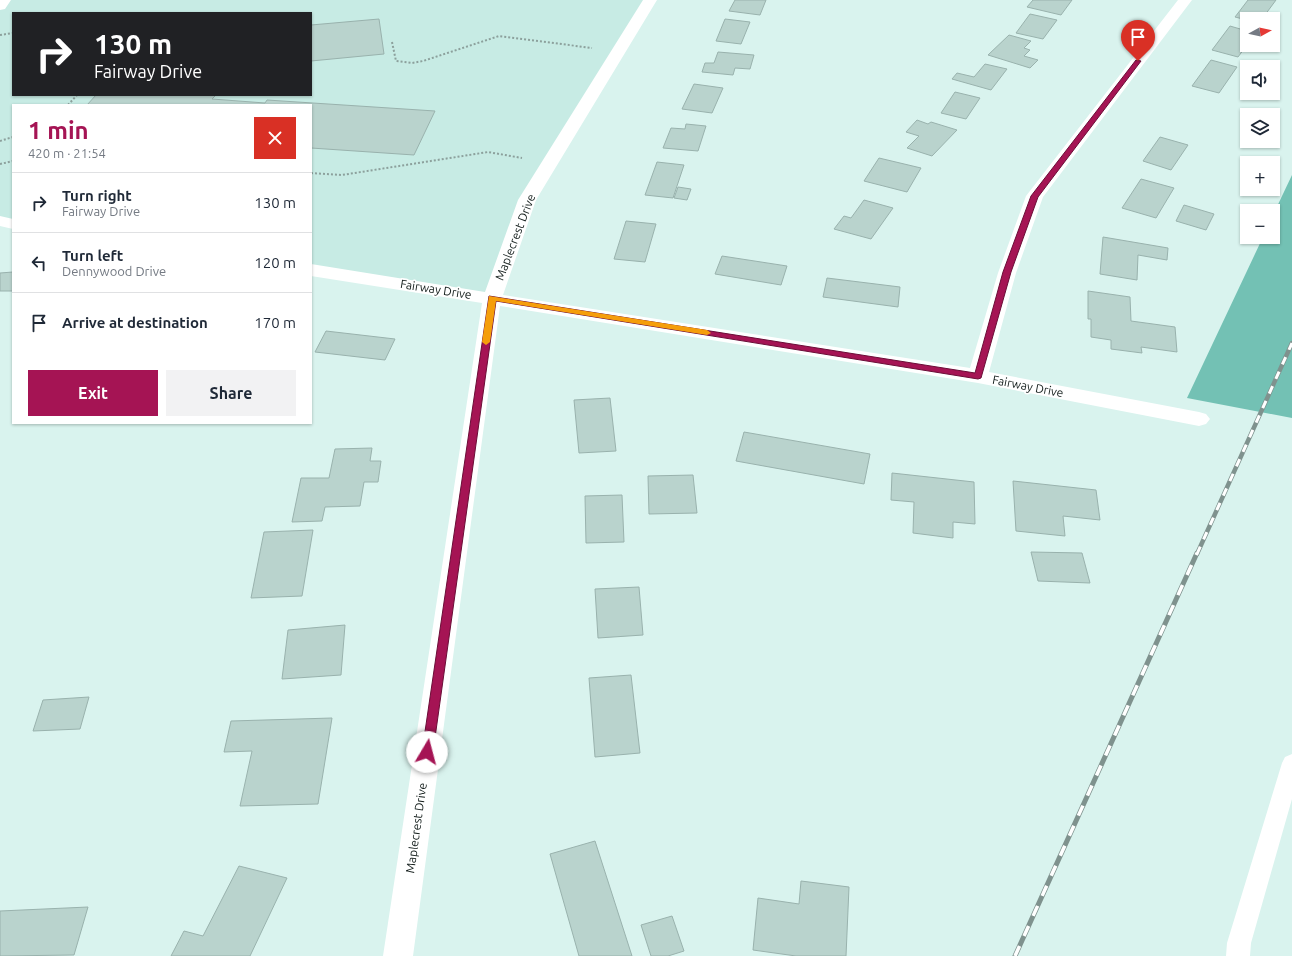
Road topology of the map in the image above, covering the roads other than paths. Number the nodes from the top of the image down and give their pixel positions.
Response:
1 (4, 0) edge
2 (650, 0) edge
3 (1185, 0) edge
4 (0, 6) edge
5 (0, 222) edge
6 (12, 224) edge
7 (312, 270) edge
8 (492, 298) junction
9 (978, 376) junction
10 (1199, 419) dead end
11 (1292, 763) edge
12 (398, 956) edge
13 (1238, 956) edge

1 - 4 street
2 - 8 street, Maplecrest Drive
3 - 9 street
5 - 6 street
7 - 8 street, Fairway Drive
8 - 9 street, Fairway Drive
8 - 12 street, Maplecrest Drive
9 - 10 street, Fairway Drive
11 - 13 lane

